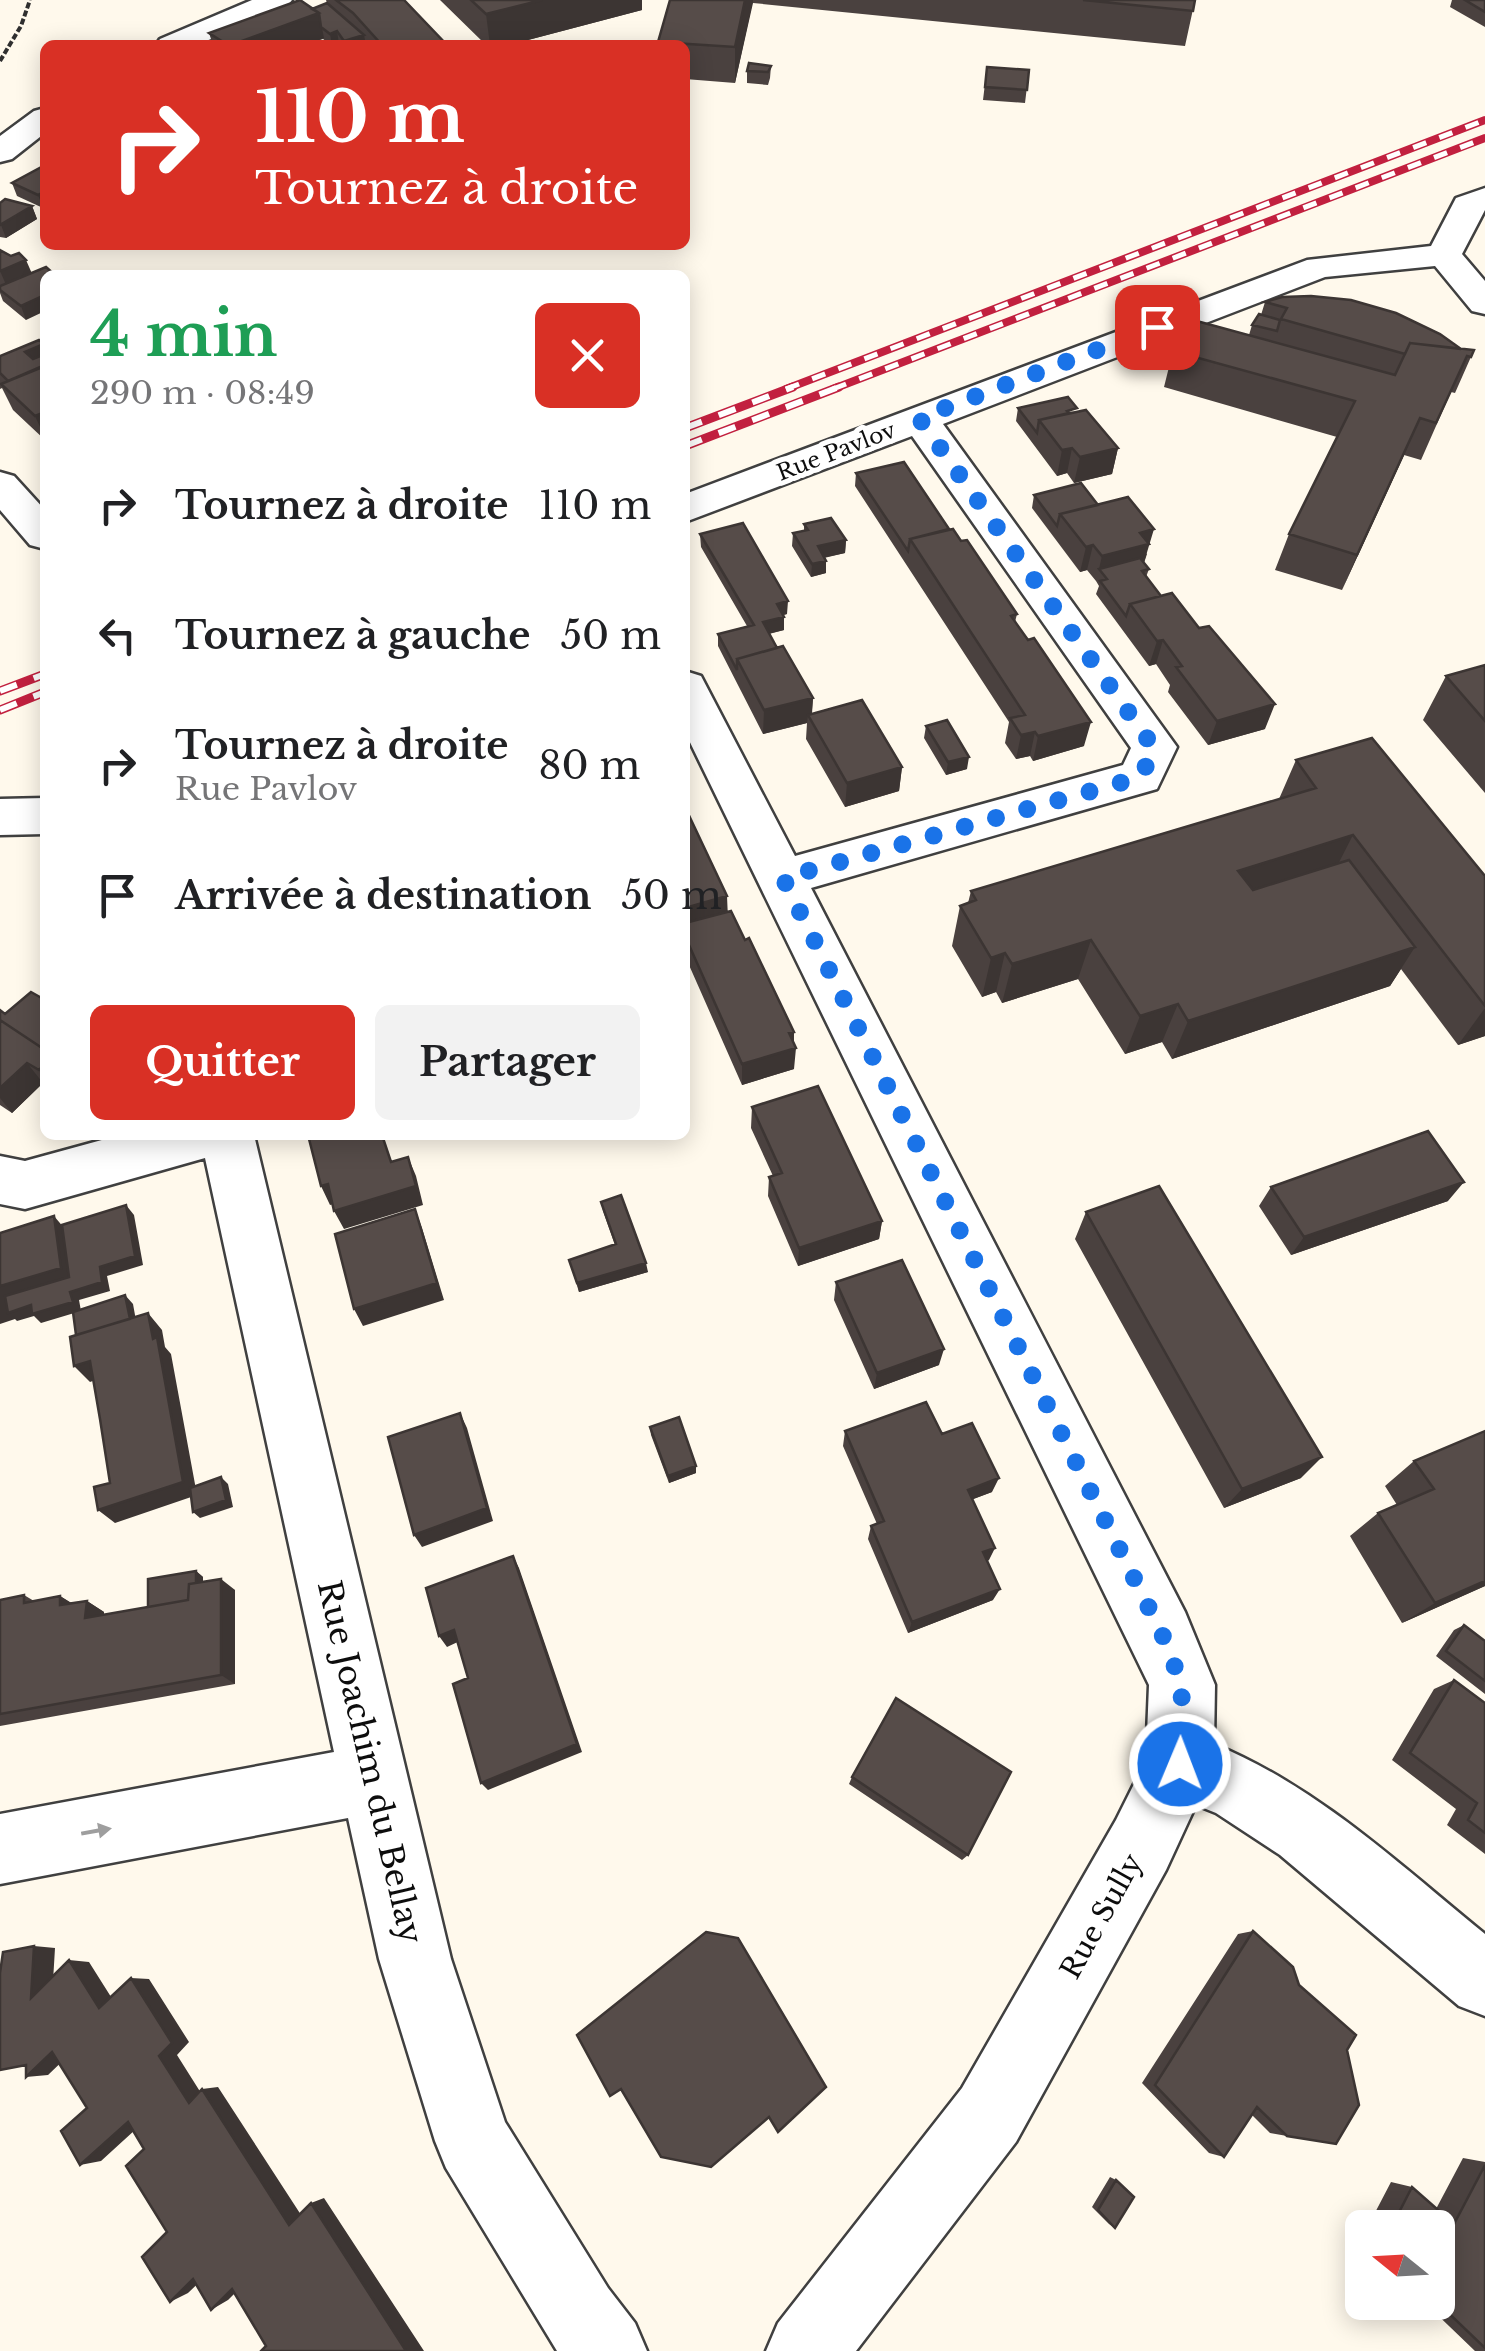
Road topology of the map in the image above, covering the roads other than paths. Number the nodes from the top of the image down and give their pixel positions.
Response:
1 (277, 0) edge
2 (182, 40) edge
3 (40, 122) edge
4 (0, 152) edge
5 (1485, 198) edge
6 (1444, 255) junction
7 (1485, 303) edge
8 (919, 418) junction
9 (0, 485) edge
10 (690, 507) edge
11 (40, 530) edge
12 (690, 697) edge
13 (0, 816) edge
14 (40, 816) edge
15 (783, 878) junction
16 (186, 1140) edge
17 (227, 1140) edge
18 (0, 1180) edge
19 (1180, 1764) junction
20 (375, 1779) junction
21 (0, 1849) edge
22 (1485, 1980) edge
23 (607, 2351) edge
24 (806, 2351) edge

1 - 2 street
3 - 4 street
5 - 6 street
6 - 7 street
6 - 8 street, Rue Pavlov
8 - 10 street, Rue Pavlov
8 - 15 street
9 - 11 street
12 - 15 street, Rue Sully
13 - 14 street
15 - 19 street, Rue Sully
16 - 18 street
17 - 20 street, Rue Joachim du Bellay
19 - 22 street
19 - 24 street, Rue Sully
21 -> 20 street
20 - 23 street, Rue Joachim du Bellay

